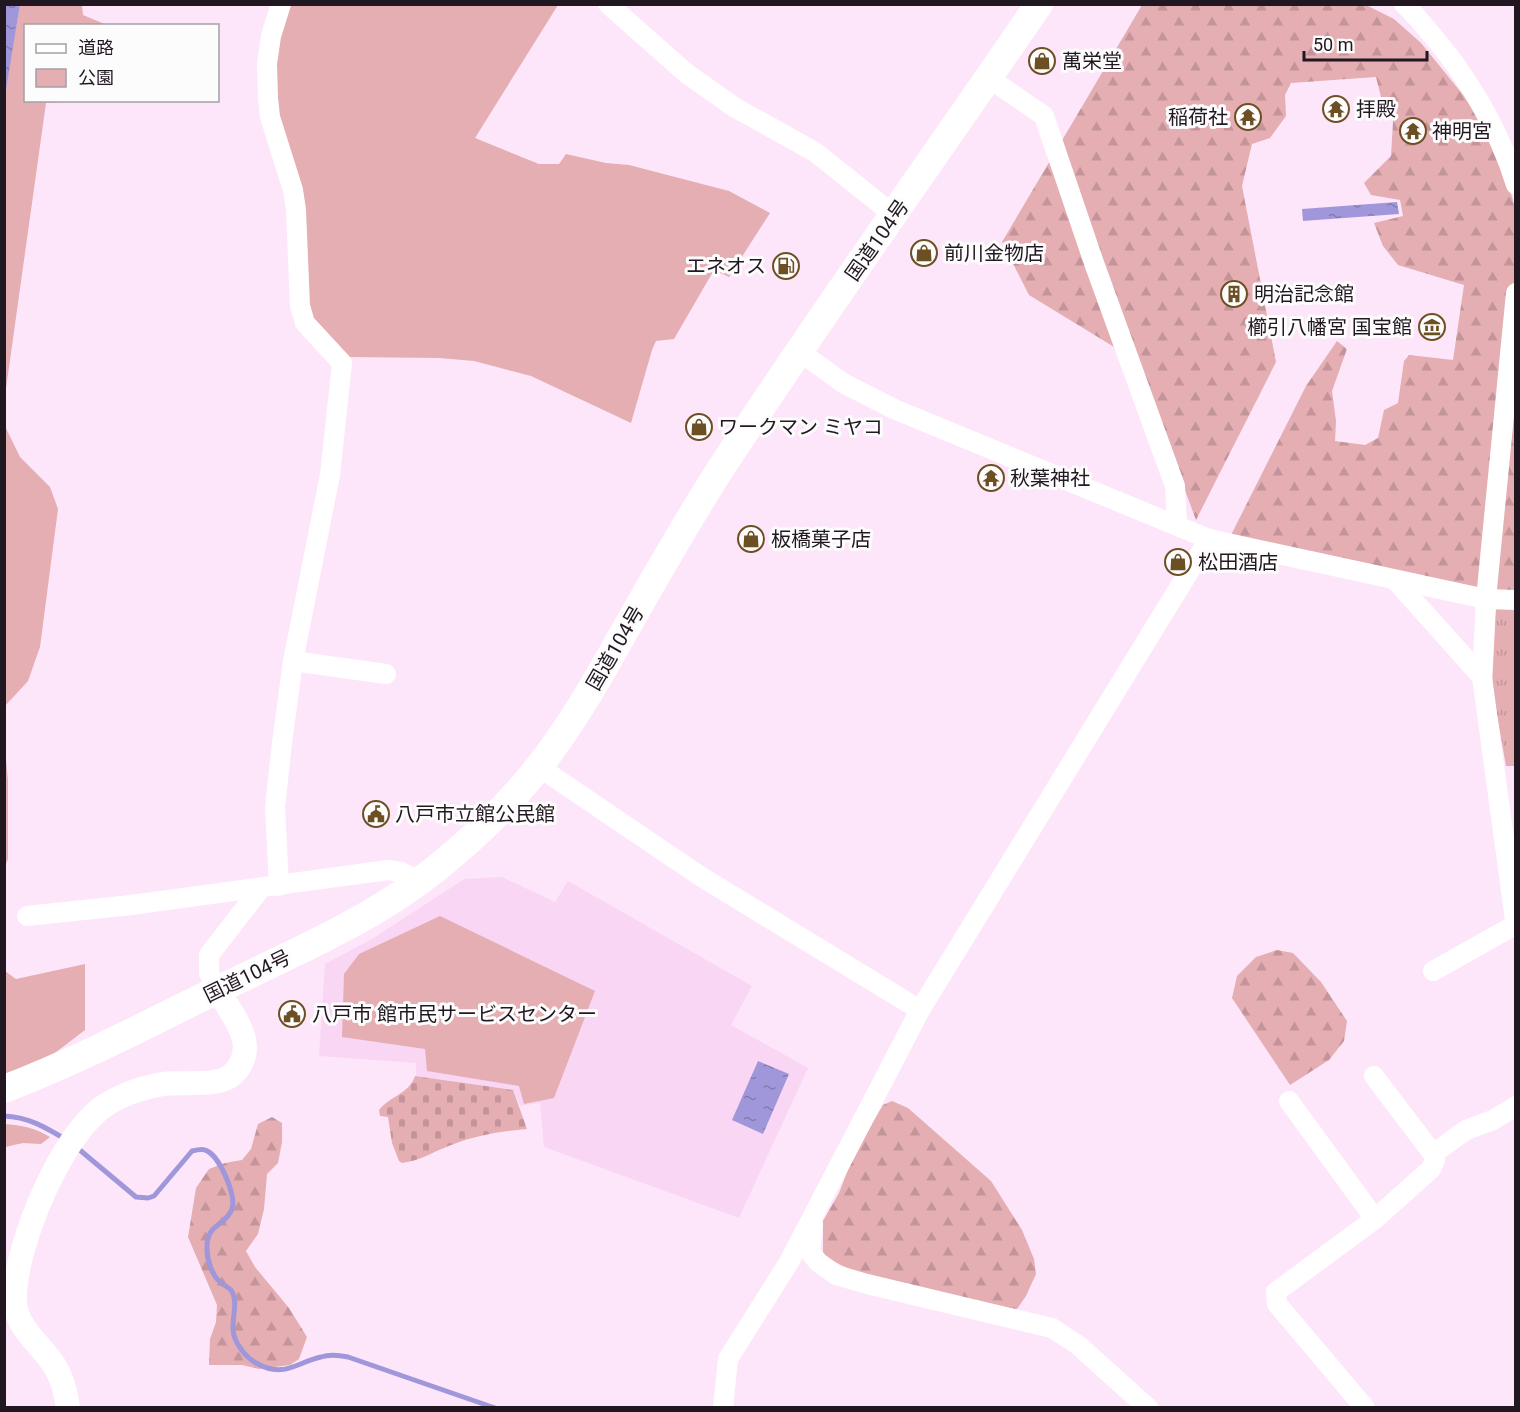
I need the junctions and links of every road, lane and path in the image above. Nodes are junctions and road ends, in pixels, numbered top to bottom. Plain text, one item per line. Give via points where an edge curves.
1 (281, 4) edge
2 (608, 4) edge
3 (1039, 4) edge
4 (1404, 4) edge
5 (989, 78) junction
6 (1515, 185) edge
7 (894, 215) junction
8 (1515, 293) edge
9 (799, 351) junction
10 (1177, 525) junction
11 (1209, 540) junction
12 (1396, 580) junction
13 (1486, 599) junction
14 (1515, 600) edge
15 (293, 661) junction
16 (386, 674) dead end
17 (1482, 677) junction
18 (539, 767) junction
19 (420, 881) junction
20 (270, 887) junction
21 (27, 916) dead end
22 (1515, 926) edge
23 (1433, 971) dead end
24 (217, 990) junction
25 (920, 1010) junction
26 (1374, 1076) dead end
27 (4, 1089) edge
28 (1288, 1101) dead end
29 (1515, 1106) edge
30 (1433, 1154) junction
31 (814, 1213) junction
32 (1375, 1219) junction
33 (68, 1407) edge
34 (723, 1407) edge
35 (1148, 1407) edge
36 (1365, 1407) edge

1 - 15 street via 271,36 267,98 293,190 300,306 305,324 342,363 330,475
2 - 7 street via 686,73 734,107 815,152
3 - 5 highway, 国道104号
4 - 6 street via 1445,50 1479,103
5 - 7 highway, 国道104号
5 - 10 street via 1044,116 1175,486
7 - 9 highway, 国道104号
8 - 13 street
9 - 10 street via 843,383 894,409
9 - 18 highway, 国道104号 via 660,568 588,696
10 - 11 street
11 - 12 street
11 - 25 street
12 - 13 street
12 - 17 street
13 - 14 street
13 - 17 street
15 - 16 street
15 - 20 street via 275,807
17 - 22 street
18 - 19 highway, 国道104号 via 514,797
18 - 25 street via 700,876
19 - 20 street via 388,870
19 - 24 highway, 国道104号 via 350,924
20 - 21 street
20 - 24 street via 209,955 209,973
22 - 23 street
24 - 27 highway, 国道104号
24 - 33 main road via 243,1030 243,1063 232,1076 214,1082 165,1083 127,1092 100,1109 79,1131 56,1168 24,1242 15,1283 16,1313 27,1334 53,1364
25 - 31 street
26 - 30 street
28 - 32 street
29 - 30 street via 1466,1130
30 - 32 street via 1431,1169
31 - 34 street via 789,1262 728,1359
31 - 35 street via 810,1252 836,1275 1052,1328 1078,1345
32 - 36 street via 1276,1292 1277,1304

